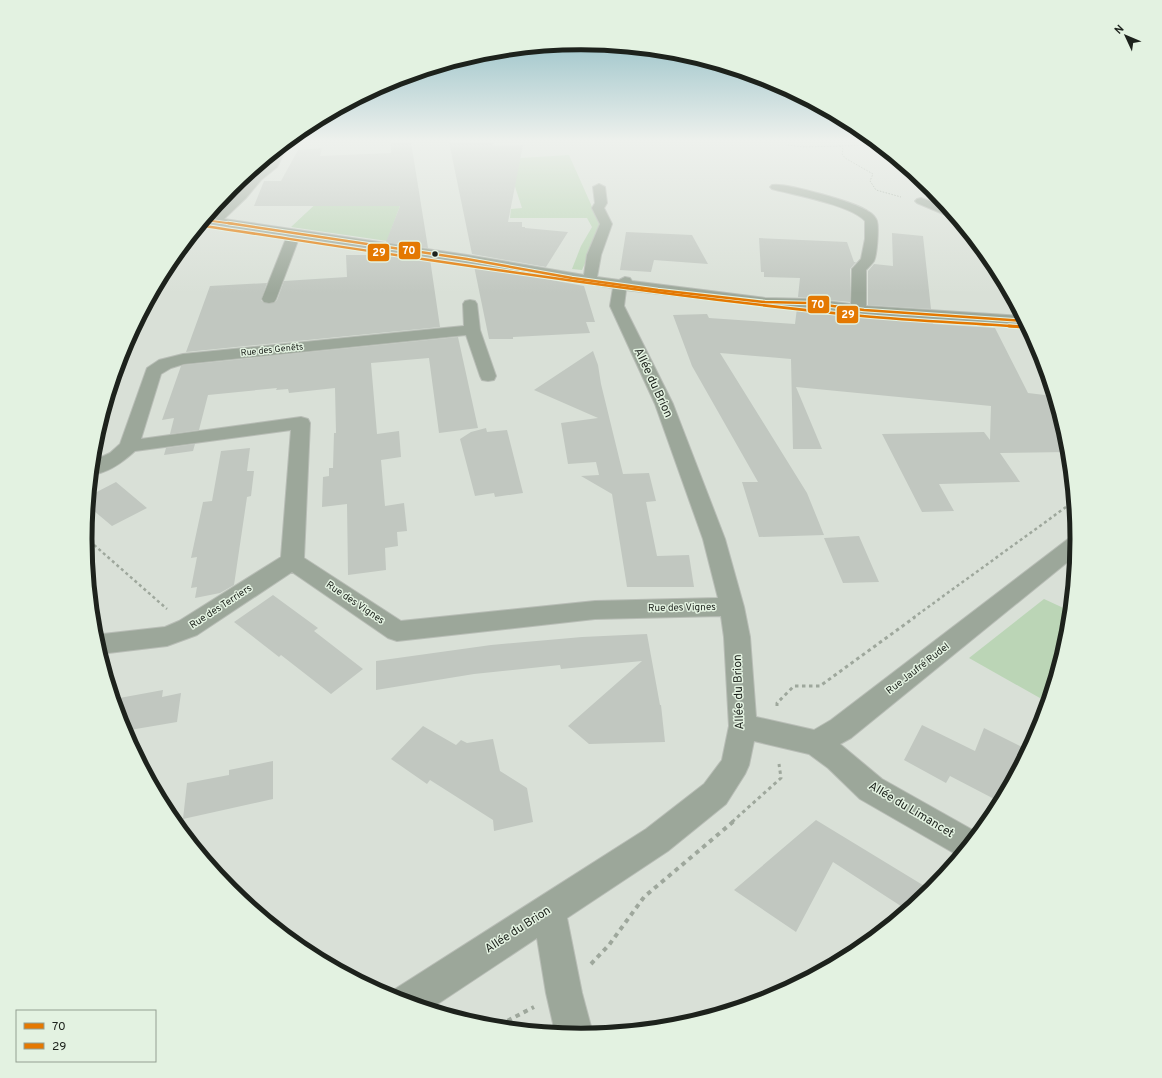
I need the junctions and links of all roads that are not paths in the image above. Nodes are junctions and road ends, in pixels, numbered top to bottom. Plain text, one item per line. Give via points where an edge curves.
1 (245, 192) edge
2 (600, 192) edge
3 (801, 192) edge
4 (921, 201) road end
5 (942, 209) edge
6 (211, 219) edge
7 (210, 220) edge
8 (294, 233) junction
9 (483, 262) junction
10 (591, 276) junction
11 (624, 283) junction
12 (269, 299) dead end
13 (470, 304) dead end
14 (858, 309) junction
15 (1019, 321) edge
16 (472, 330) junction
17 (488, 376) dead end
18 (129, 446) junction
19 (97, 466) edge
20 (1070, 549) edge
21 (292, 560) junction
22 (732, 607) junction
23 (103, 643) edge
24 (743, 726) junction
25 (817, 743) junction
26 (965, 842) edge
27 (549, 910) junction
28 (414, 998) edge
29 (572, 1028) edge

1 - 6 street via 222,216
2 - 10 street via 601,203 598,208 606,224 594,255
3 - 14 street via 852,208 866,214 871,221 868,260 858,269
4 - 5 street
7 - 8 street
8 - 9 street
8 - 12 street
9 - 10 street
9 - 11 street via 572,278
10 - 11 street
11 - 14 street via 765,302
11 - 22 street, Allée du Brion via 619,290 617,306 667,411 714,539
13 - 16 street
14 - 15 street
16 - 17 street
16 - 18 street, Rue des Genêts via 183,359 165,364 153,372
18 - 19 street
18 - 21 street via 300,424
20 - 25 street, Rue Jaufré Rudel via 841,729
21 - 22 street, Rue des Vignes via 397,631 595,610
21 - 23 street, Rue des Terriers via 188,628 166,636
22 - 24 street, Allée du Brion via 737,637
24 - 25 street
24 - 27 street, Allée du Brion via 734,765 715,794 657,840
25 - 26 street, Allée du Limancet via 871,788
27 - 28 street, Allée du Brion
27 - 29 street

